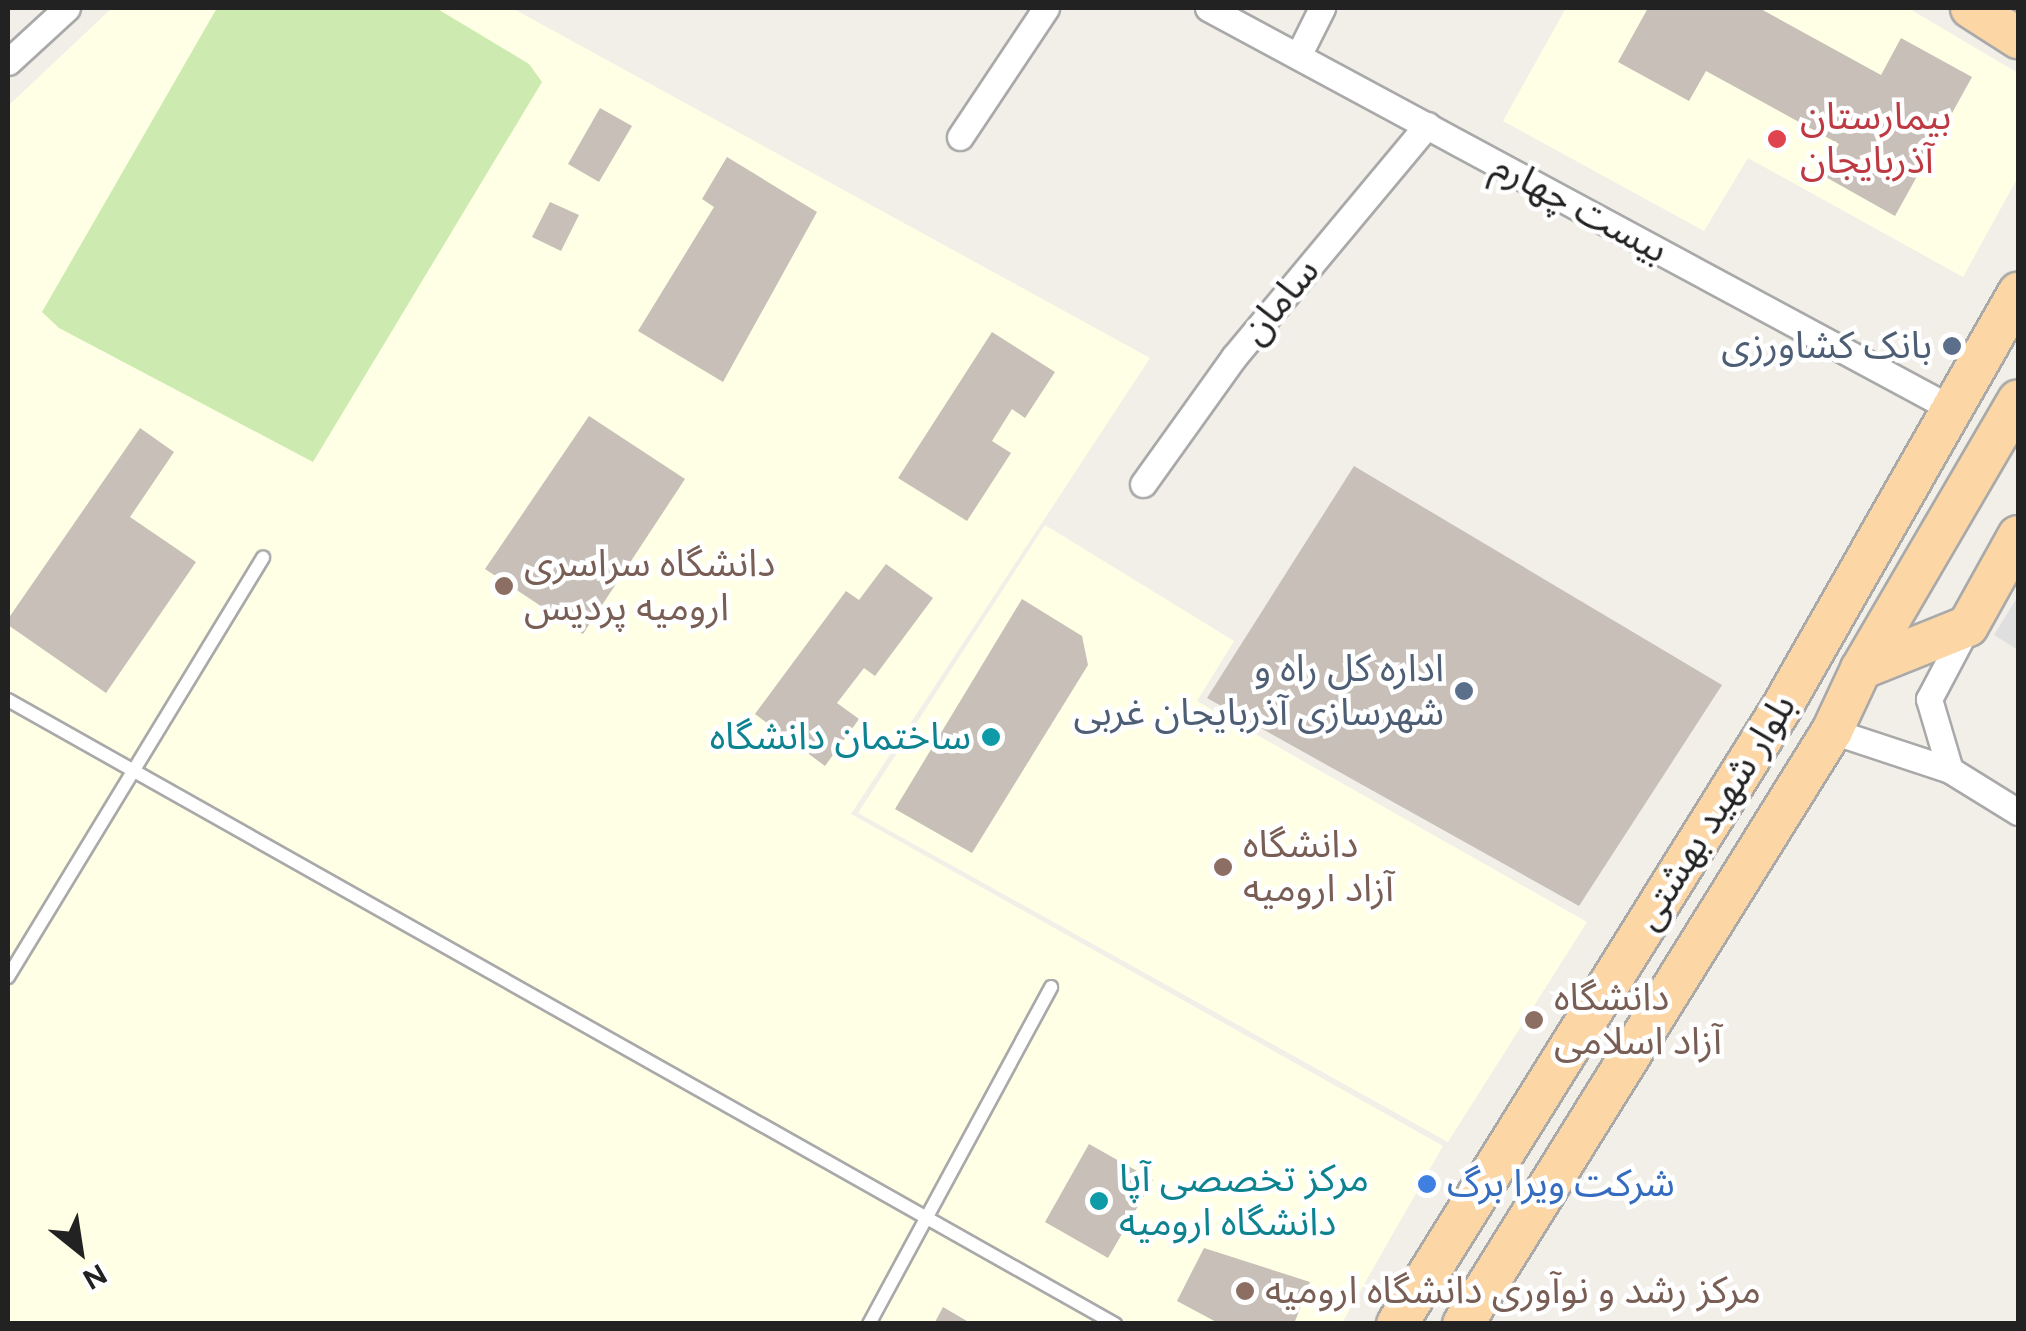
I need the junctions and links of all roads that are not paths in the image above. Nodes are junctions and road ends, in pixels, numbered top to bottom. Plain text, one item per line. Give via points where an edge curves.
1 (67, 8) edge
2 (1046, 8) edge
3 (1208, 8) edge
4 (1322, 8) edge
5 (1971, 8) edge
6 (2018, 38) edge
7 (1298, 56) junction
8 (8, 62) edge
9 (1427, 126) junction
10 (960, 137) dead end
11 (2018, 292) edge
12 (2018, 400) edge
13 (1952, 409) junction
14 (1143, 484) dead end
15 (2018, 536) edge
16 (264, 557) dead end
17 (1968, 626) junction
18 (1861, 669) junction
19 (8, 700) edge
20 (1782, 707) junction
21 (1832, 731) junction
22 (1950, 770) junction
23 (136, 772) junction
24 (2018, 812) edge
25 (8, 977) edge
26 (1051, 986) dead end
27 (927, 1219) junction
28 (869, 1324) edge
29 (1114, 1324) edge
30 (1398, 1324) edge
31 (1464, 1324) edge

1 - 8 street
2 - 10 street
3 - 7 street, بیست چهارم
4 - 7 street
5 - 6 main road
7 - 9 street, بیست چهارم
9 - 13 street, بیست چهارم
9 - 14 street, سامان via 1234,357
11 - 13 main road, بلوار شهید بهشتی
12 - 18 main road, بلوار شهید بهشتی
13 - 20 main road, بلوار شهید بهشتی
15 - 17 main road
16 - 23 lane
17 - 18 main road
17 - 22 street via 1944,660 1929,699
18 - 21 main road, بلوار شهید بهشتی
19 - 23 lane
20 - 21 main road
20 - 30 main road, بلوار شهید بهشتی
21 - 22 street
21 - 31 main road, بلوار شهید بهشتی
22 - 24 street
23 - 25 lane
23 - 27 lane
26 - 27 lane
27 - 28 lane
27 - 29 lane

